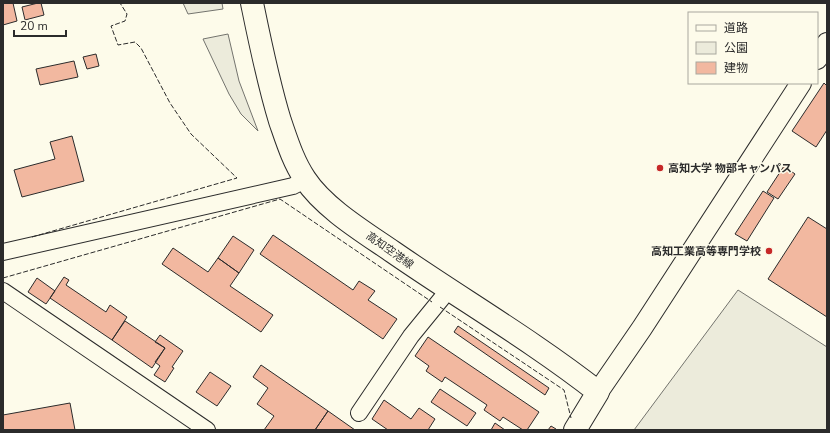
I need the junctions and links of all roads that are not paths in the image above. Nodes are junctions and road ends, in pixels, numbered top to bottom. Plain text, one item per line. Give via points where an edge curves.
1 (252, 3) edge
2 (827, 43) edge
3 (818, 57) edge
4 (800, 84) edge
5 (306, 180) junction
6 (3, 252) edge
7 (446, 289) junction
8 (3, 291) edge
9 (598, 392) junction
10 (359, 413) dead end
11 (208, 430) edge
12 (575, 430) edge

1 - 5 main road, 高知空港線 via 273,98 293,158
2 - 3 street
4 - 9 street
5 - 6 street via 293,186
5 - 7 main road, 高知空港線 via 319,197 350,222
7 - 9 main road, 高知空港線 via 549,356
7 - 10 street
8 - 11 street
9 - 12 main road

